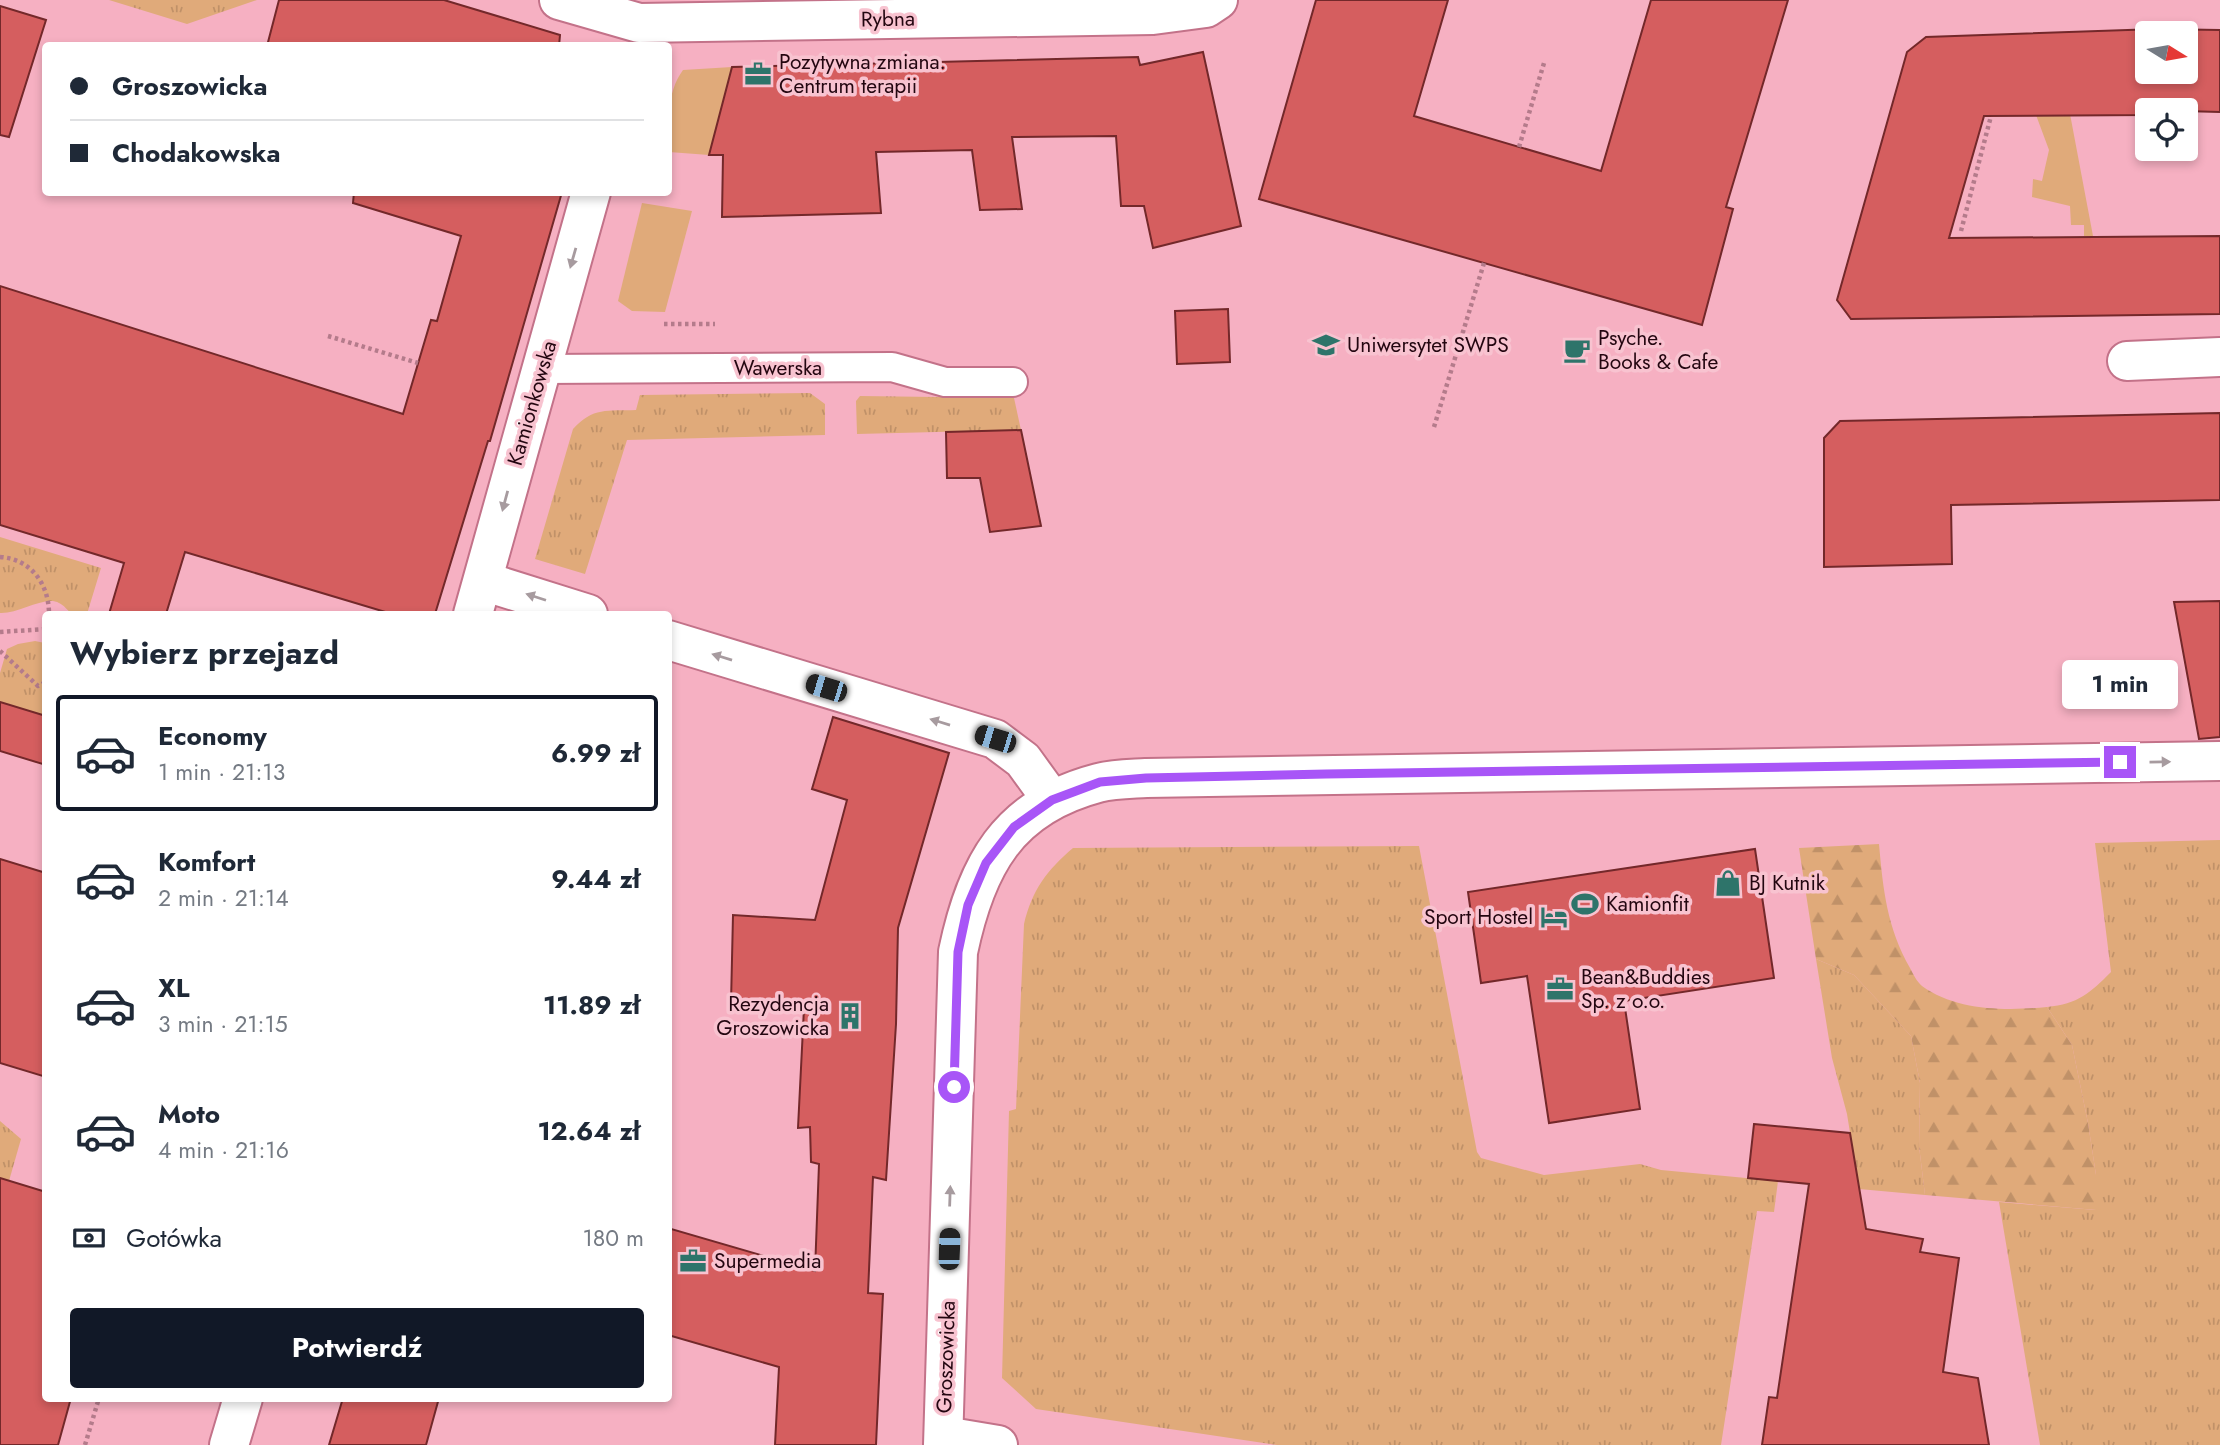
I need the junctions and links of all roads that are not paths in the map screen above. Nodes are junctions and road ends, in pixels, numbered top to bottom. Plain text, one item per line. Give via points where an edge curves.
1 (559, 0) edge
2 (1218, 0) edge
3 (640, 23) edge
4 (591, 196) edge
5 (2220, 357) edge
6 (2127, 361) dead end
7 (541, 369) junction
8 (1013, 382) dead end
9 (478, 597) edge
10 (569, 611) edge
11 (672, 641) edge
12 (2220, 761) edge
13 (1052, 800) junction
14 (242, 1402) edge
15 (943, 1441) edge
16 (229, 1445) edge
17 (998, 1445) edge

1 - 3 street, Rybna
2 - 3 street, Rybna via 1206,8 1153,15
4 -> 7 street, Kamionkowska
5 - 6 street
7 - 8 lane, Wawerska via 892,367 945,382
7 -> 9 street, Kamionkowska
10 -> 9 street
13 -> 11 street via 1023,760 995,739
13 -> 12 street, Groszowicka via 1100,782 1146,778
15 -> 13 street, Groszowicka via 958,952 968,905 986,863 1014,827
14 - 16 street
15 - 17 street

